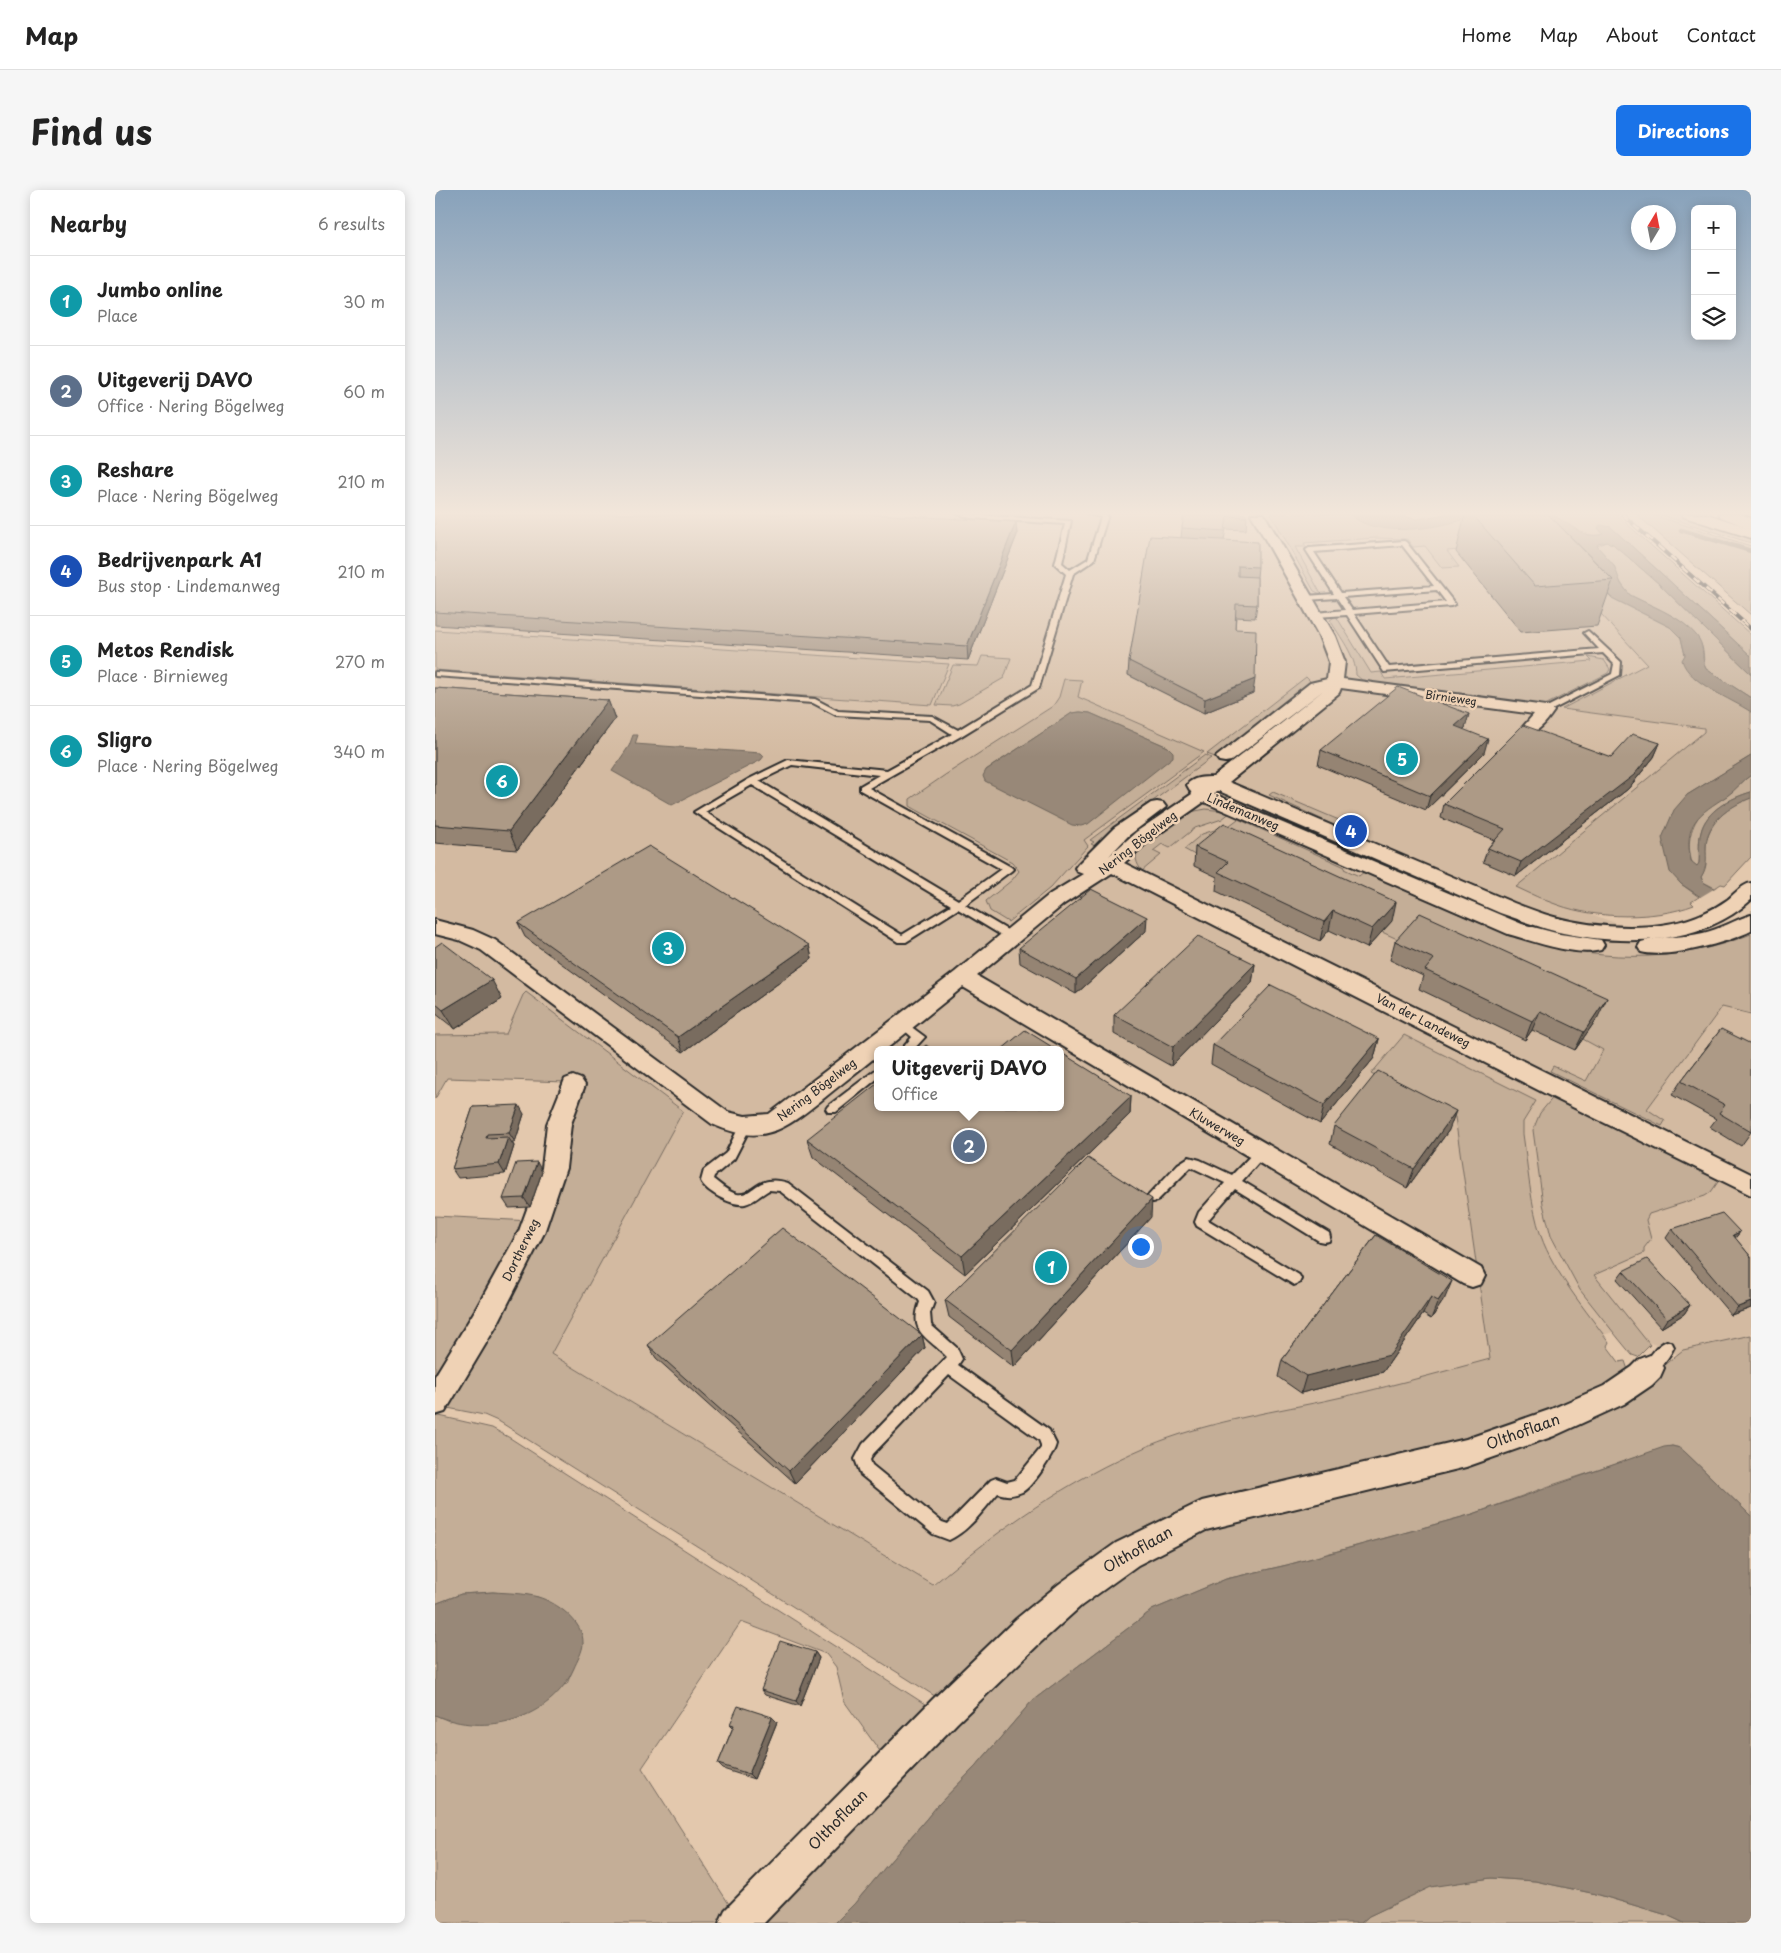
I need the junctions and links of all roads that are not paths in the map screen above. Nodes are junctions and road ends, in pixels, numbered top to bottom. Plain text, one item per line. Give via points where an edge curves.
1 (1063, 595) edge
2 (1304, 595) edge
3 (1353, 595) edge
4 (1444, 595) edge
5 (1339, 596) junction
6 (1306, 598) junction
7 (1350, 612) junction
8 (1316, 615) junction
9 (1588, 633) edge
10 (1605, 652) junction
11 (435, 674) edge
12 (1333, 682) junction
13 (1546, 711) junction
14 (1529, 729) edge
15 (958, 734) junction
16 (888, 772) junction
17 (752, 781) junction
18 (1204, 786) junction
19 (1103, 862) junction
20 (1746, 895) edge
21 (957, 905) junction
22 (1746, 926) edge
23 (435, 927) edge
24 (1010, 936) junction
25 (962, 977) junction
26 (902, 1024) junction
27 (874, 1046) edge
28 (874, 1046) edge
29 (910, 1046) edge
30 (874, 1075) edge
31 (573, 1085) dead end
32 (832, 1109) dead end
33 (745, 1126) junction
34 (1261, 1152) junction
35 (1233, 1182) junction
36 (1751, 1185) edge
37 (1153, 1198) edge
38 (1324, 1237) dead end
39 (1472, 1276) dead end
40 (1294, 1279) dead end
41 (1659, 1357) dead end
42 (948, 1366) junction
43 (435, 1402) edge
44 (738, 1923) edge

1 - 15 lane via 1036,686
2 - 6 street
3 - 5 lane
4 - 7 lane via 1451,604
5 - 6 lane
5 - 7 lane
6 - 8 street
7 - 8 lane
7 - 10 lane via 1387,670
8 - 12 street via 1337,658
9 - 10 lane
10 - 13 lane via 1618,664 1618,673
11 - 15 lane via 815,701 836,713 932,718
12 - 13 street, Birnieweg
12 - 18 street via 1333,690
13 - 14 street
15 - 16 lane
16 - 17 lane via 791,762
16 - 21 lane via 863,788 1007,869
17 - 21 lane
17 - 21 lane via 699,812 902,940
18 - 19 street, Nering Bögelweg via 1143,836
18 - 20 street, Lindemanweg via 1554,924 1593,931 1657,932 1719,916
18 - 22 street, Lindemanweg via 1515,929 1560,941 1649,947 1687,943
19 - 24 street, Nering Bögelweg
19 - 36 street, Van der Landeweg
21 - 24 lane
23 - 33 street, Nering Bögelweg via 488,945 720,1118 736,1126
24 - 25 street, Nering Bögelweg
25 - 26 street, Nering Bögelweg
25 - 34 street, Kluwerweg
26 - 27 street, Nering Bögelweg
26 - 29 lane via 919,1037
28 - 33 street, Nering Bögelweg via 785,1116 769,1124
30 - 32 lane
31 - 43 street, Dortherweg via 559,1124 553,1168 544,1201 531,1234
33 - 42 lane via 730,1156 708,1174 707,1181 736,1199 746,1199 766,1184 785,1187 923,1295 927,1302 923,1314 924,1328 952,1352 955,1359
34 - 35 lane
34 - 39 street, Kluwerweg
35 - 37 lane via 1189,1162
35 - 38 lane
35 - 40 lane via 1201,1222
41 - 44 street, Olthoflaan via 1642,1376 1614,1395 1554,1422 1466,1453 1202,1516 1127,1554 1070,1595 1028,1631 945,1711
42 - 42 lane via 868,1449 862,1460 866,1470 939,1529 949,1532 996,1485 1007,1489 1019,1486 1047,1452 1049,1444 1045,1435

